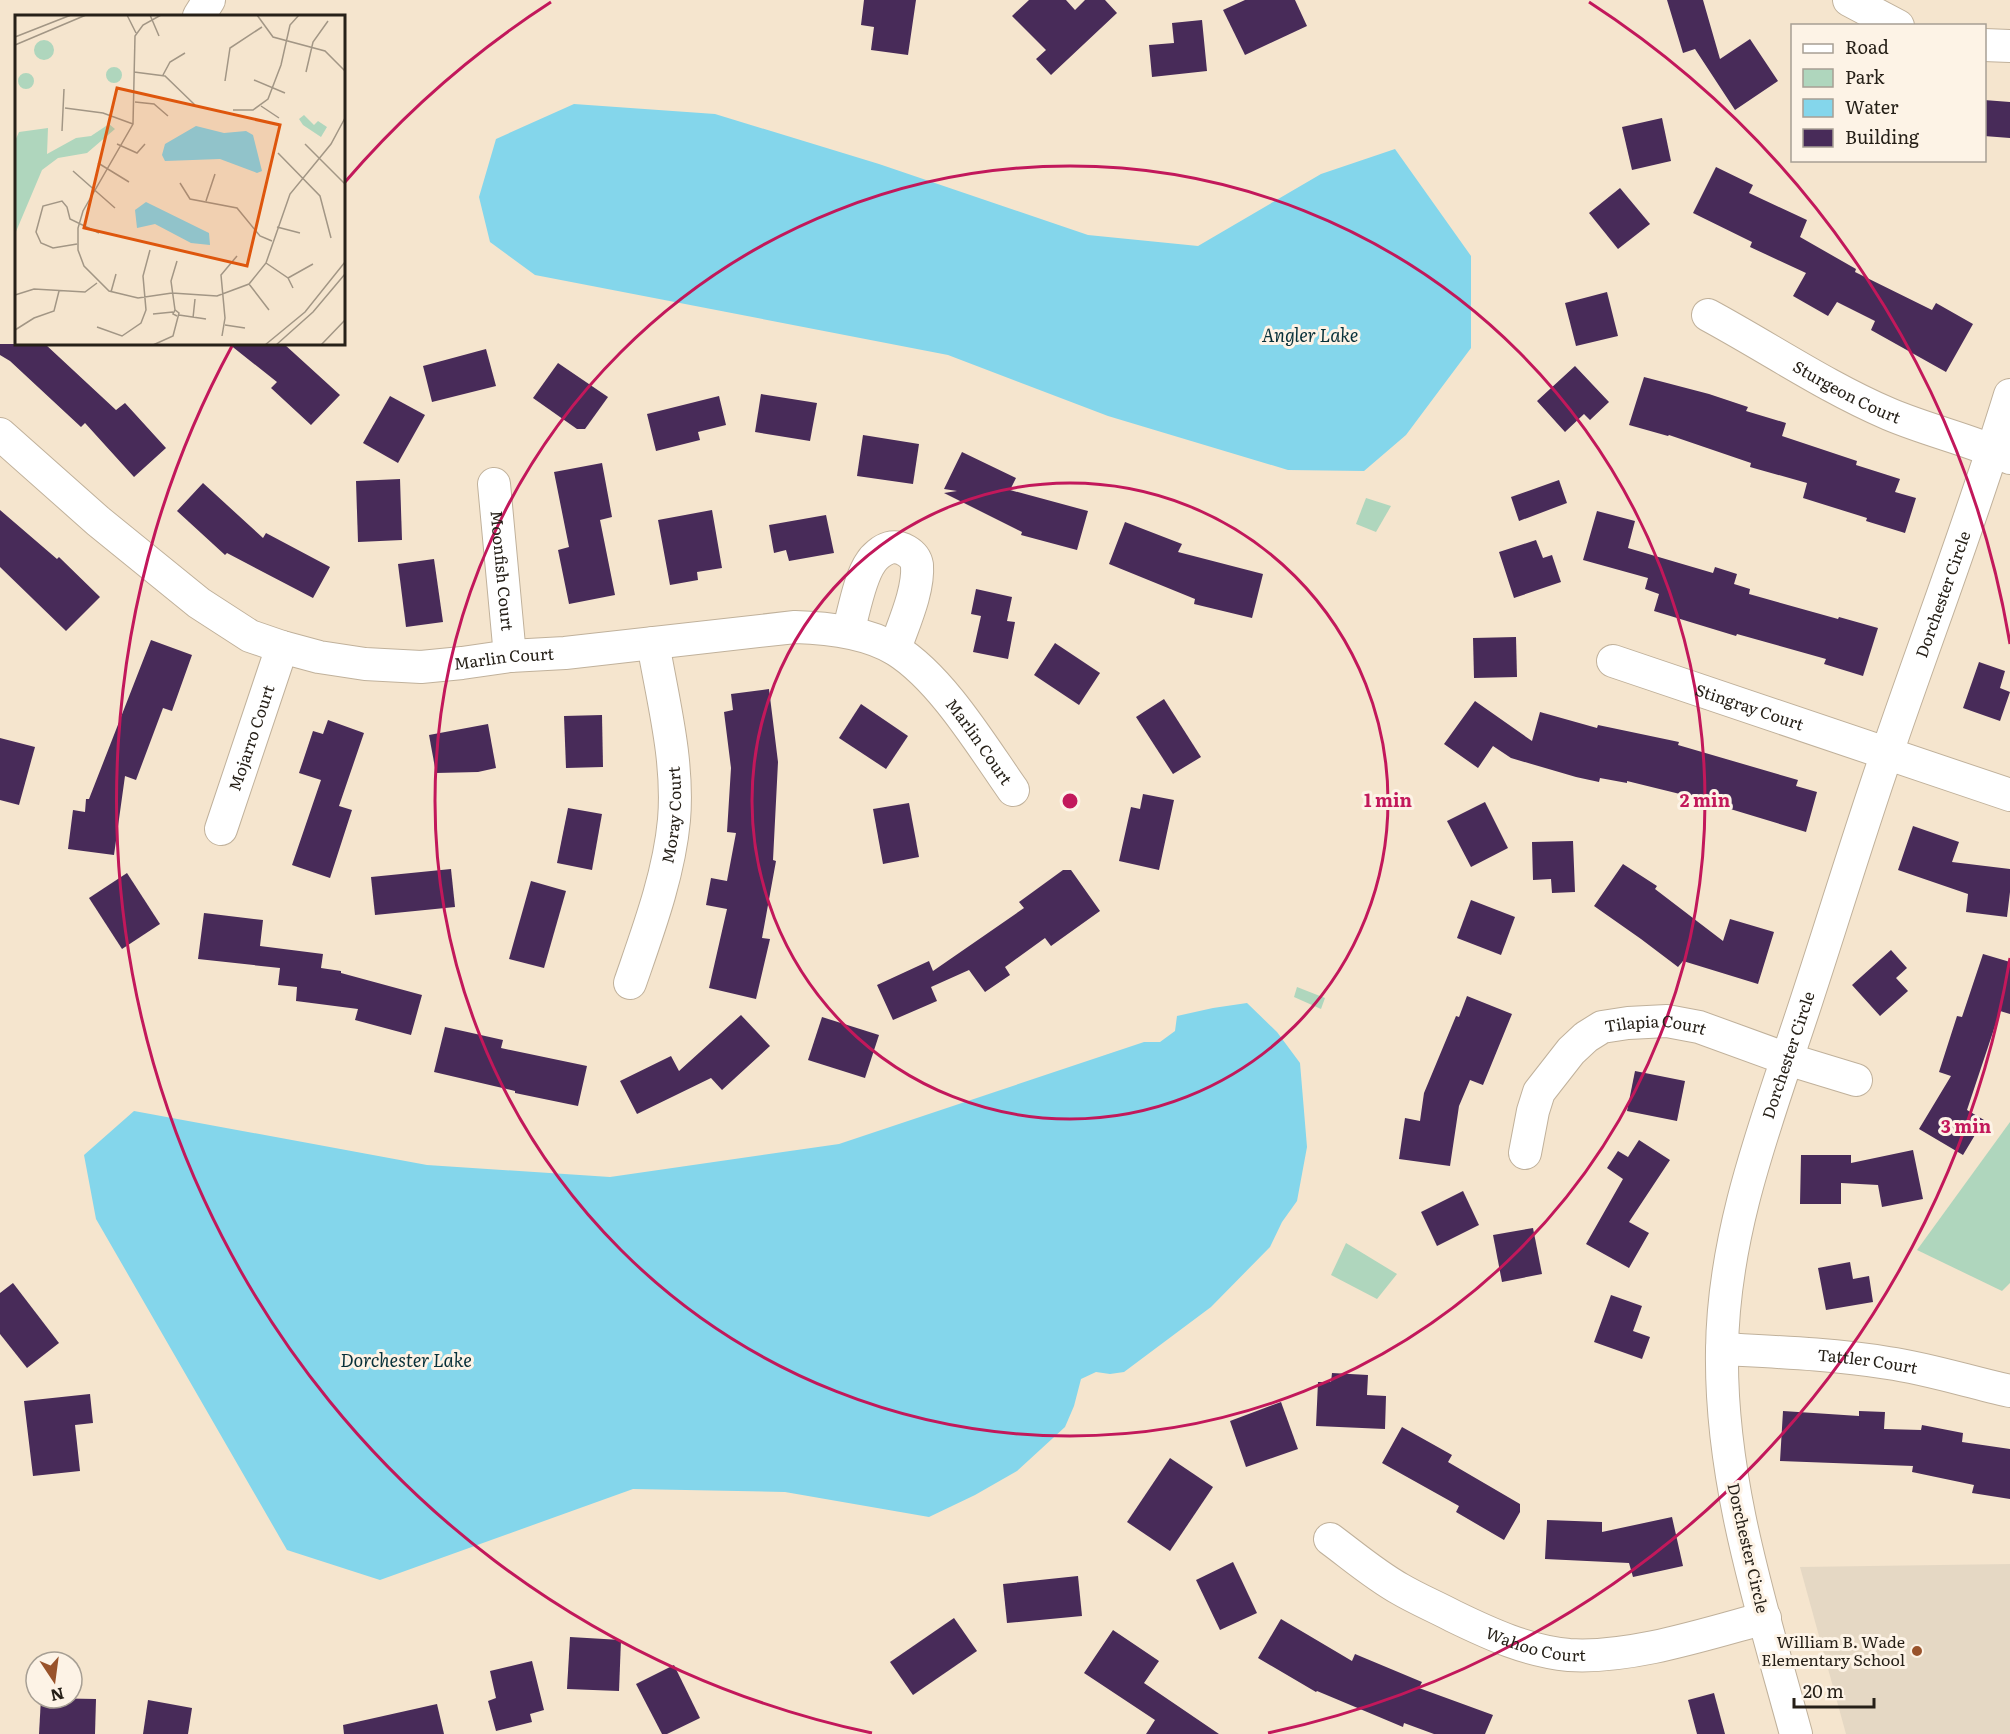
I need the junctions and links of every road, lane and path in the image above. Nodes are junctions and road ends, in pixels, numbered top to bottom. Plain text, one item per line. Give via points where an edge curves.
1 (209, 0) edge
2 (1849, 0) edge
3 (200, 15) edge
4 (1894, 24) edge
5 (1986, 45) edge
6 (2010, 46) edge
7 (1708, 315) dead end
8 (2010, 395) edge
9 (0, 434) edge
10 (2002, 454) edge
11 (494, 484) dead end
12 (848, 632) junction
13 (653, 643) junction
14 (282, 647) junction
15 (895, 650) junction
16 (510, 656) junction
17 (1613, 661) dead end
18 (1887, 754) junction
19 (1013, 790) dead end
20 (2010, 795) edge
21 (221, 829) dead end
22 (630, 983) dead end
23 (1787, 1059) junction
24 (1856, 1080) dead end
25 (1525, 1153) dead end
26 (1722, 1349) junction
27 (2010, 1391) edge
28 (1330, 1539) dead end
29 (1765, 1618) junction
30 (1796, 1734) edge

1 - 3 street
2 - 4 street
5 - 6 street
7 - 10 street, Sturgeon Court via 1820,380 1888,413
8 - 10 street, Dorchester Circle
9 - 14 street, Marlin Court via 198,603 250,636
10 - 18 street, Dorchester Circle
11 - 16 street, Moonfish Court
12 - 13 street, Marlin Court via 795,627
12 - 15 street, Marlin Court
12 - 15 street via 872,560 889,548 908,551 917,562 916,584
13 - 16 street, Marlin Court
13 - 22 street, Moray Court via 670,736 674,821 656,905
14 - 16 street, Marlin Court via 365,664 421,667
14 - 21 street, Mojarro Court
15 - 19 street, Marlin Court via 937,686
17 - 18 street, Stingray Court
18 - 20 street, Stingray Court
18 - 23 street, Dorchester Circle
23 - 24 street, Tilapia Court
23 - 25 street, Tilapia Court via 1699,1027 1667,1021 1602,1027 1571,1051 1539,1092
23 - 26 street, Dorchester Circle via 1739,1216
26 - 27 street, Tattler Court via 1878,1361
26 - 29 street, Dorchester Circle via 1731,1476
28 - 29 street, Wahoo Court via 1399,1589 1478,1628 1534,1649 1590,1655 1640,1649
29 - 30 street, Dorchester Circle

